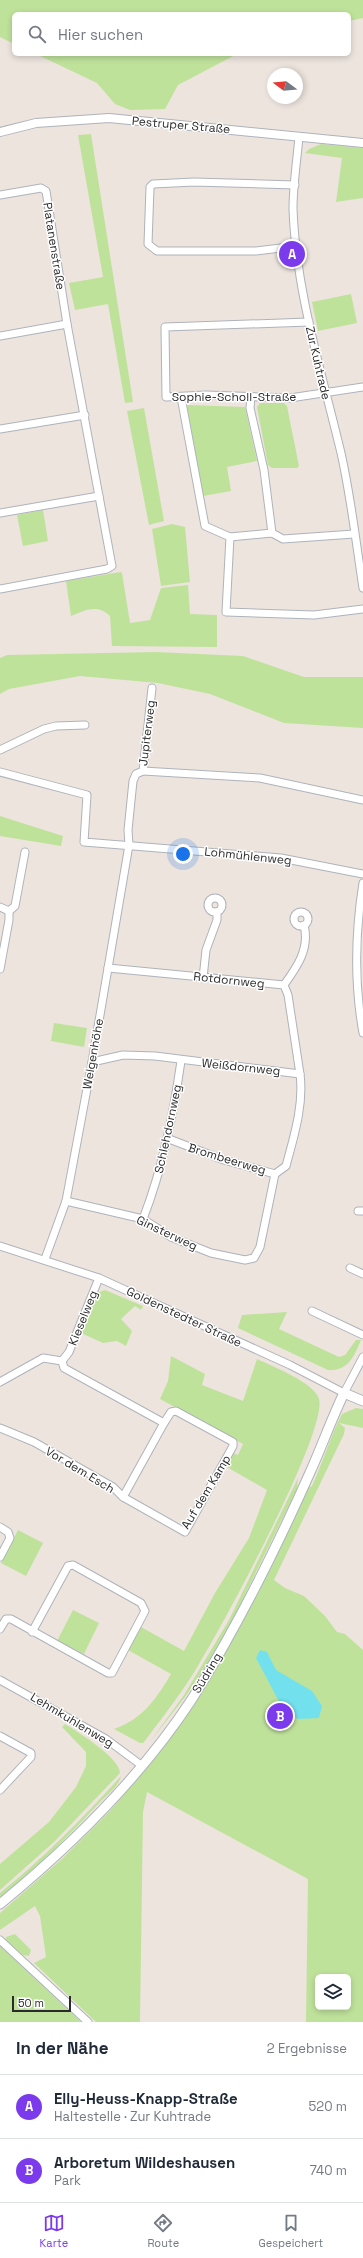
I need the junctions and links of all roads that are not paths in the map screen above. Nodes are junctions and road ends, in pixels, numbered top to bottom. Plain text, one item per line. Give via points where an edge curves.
1 (0, 132) edge
2 (299, 136) junction
3 (363, 143) edge
4 (295, 185) junction
5 (0, 195) edge
6 (297, 246) junction
7 (309, 322) junction
8 (67, 324) junction
9 (0, 336) edge
10 (363, 387) edge
11 (325, 394) junction
12 (181, 397) junction
13 (251, 397) junction
14 (85, 415) junction
15 (0, 429) edge
16 (99, 496) junction
17 (0, 513) edge
18 (272, 533) junction
19 (354, 534) junction
20 (230, 537) junction
21 (363, 588) edge
22 (0, 589) edge
23 (363, 609) edge
24 (152, 688) dead end
25 (84, 725) dead end
26 (0, 750) edge
27 (143, 771) junction
28 (0, 772) edge
29 (363, 800) edge
30 (129, 845) junction
31 (25, 852) dead end
32 (363, 874) edge
33 (363, 883) edge
34 (0, 907) edge
35 (9, 911) junction
36 (216, 912) dead end
37 (304, 925) dead end
38 (108, 968) junction
39 (0, 970) edge
40 (203, 978) junction
41 (284, 985) junction
42 (361, 1008) edge
43 (363, 1033) edge
44 (181, 1061) junction
45 (92, 1062) junction
46 (300, 1074) junction
47 (169, 1139) junction
48 (275, 1174) junction
49 (66, 1201) junction
50 (143, 1219) junction
51 (0, 1246) edge
52 (45, 1259) junction
53 (350, 1268) dead end
54 (363, 1274) edge
55 (100, 1278) junction
56 (312, 1311) dead end
57 (363, 1335) edge
58 (363, 1356) edge
59 (62, 1360) junction
60 (0, 1382) edge
61 (344, 1393) junction
62 (363, 1401) edge
63 (164, 1423) junction
64 (0, 1428) edge
65 (122, 1498) junction
66 (0, 1527) edge
67 (0, 1557) edge
68 (3, 1618) edge
69 (0, 1629) edge
70 (32, 1632) junction
71 (0, 1680) edge
72 (0, 1736) edge
73 (140, 1765) junction
74 (0, 1790) edge
75 (0, 1904) edge
76 (0, 1940) edge
77 (88, 2022) edge

1 - 2 street, Pestruper Straße via 36,123 109,118
2 - 3 street, Pestruper Straße
2 - 4 street, Zur Kuhtrade
4 - 6 street, Zur Kuhtrade via 293,208
4 - 6 street via 194,182 152,184 148,244 157,251 256,251
5 - 8 street, Platanenstraße via 41,188 46,191
6 - 7 street, Zur Kuhtrade
7 - 11 street, Zur Kuhtrade
7 - 12 street, Sophie-Scholl-Straße via 165,327 166,397
8 - 9 street
8 - 14 street
10 - 11 street, Sophie-Scholl-Straße
11 - 13 street, Sophie-Scholl-Straße via 290,398
11 - 19 street, Zur Kuhtrade via 341,454
12 - 13 street, Sophie-Scholl-Straße
12 - 20 street via 205,526
13 - 18 street via 250,408 264,470
14 - 15 street
14 - 16 street
16 - 17 street
16 - 22 street via 112,566
18 - 19 street via 283,539
18 - 20 street
19 - 21 street, Zur Kuhtrade
20 - 23 street via 226,612 314,615
24 - 27 street, Jupiterweg
25 - 26 street via 44,729
27 - 29 street via 260,778
27 - 30 street, Jupiterweg via 136,774 133,781
28 - 30 street, Lohmühlenweg via 87,795 84,842
30 - 32 street, Lohmühlenweg via 281,858
30 - 38 street, Welgenhöhe
31 - 35 street via 15,906
33 - 42 street via 356,952
34 - 35 street
35 - 39 street
36 - 40 street via 217,920 206,950
37 - 41 street via 306,933 300,964
38 - 40 street, Rotdornweg
38 - 45 street, Welgenhöhe
40 - 41 street, Rotdornweg
41 - 46 street, Weißdornweg via 288,995
42 - 43 street
44 - 45 street, Weißdornweg via 155,1056 123,1055
44 - 46 street, Weißdornweg
44 - 47 street, Schlehdornweg
45 - 49 street, Welgenhöhe
46 - 48 street, Brombeerweg via 302,1088 298,1120 286,1166
47 - 48 street, Brombeerweg via 224,1160
47 - 50 street, Schlehdornweg via 157,1185
48 - 50 street, Ginsterweg via 260,1247 254,1258 245,1260 211,1253 171,1237
49 - 50 street, Ginsterweg
49 - 52 street, Welgenhöhe
51 - 52 street, Goldenstedter Straße
52 - 55 street, Goldenstedter Straße
53 - 54 street
55 - 59 street, Kieselweg via 69,1352
55 - 61 street, Goldenstedter Straße
56 - 57 street
58 - 61 street
59 - 60 street via 43,1358
59 - 63 street via 64,1368
61 - 62 main road, Goldenstedter Straße
61 - 73 main road, Südring via 312,1468 244,1608 191,1699
63 - 65 street, Vor dem Esch
63 - 65 street, Auf dem Kamp via 171,1412 176,1411 233,1442 233,1446 185,1532
64 - 65 street, Vor dem Esch via 34,1442 113,1487
66 - 67 street via 8,1532 10,1538
68 - 69 street
68 - 70 street
70 - 70 street via 68,1566 72,1565 144,1606 145,1611 112,1673
71 - 73 street, Lehmkuhlenweg via 106,1739
72 - 74 street via 31,1753 31,1757
73 - 75 main road, Südring via 105,1807 67,1846
76 - 77 street

